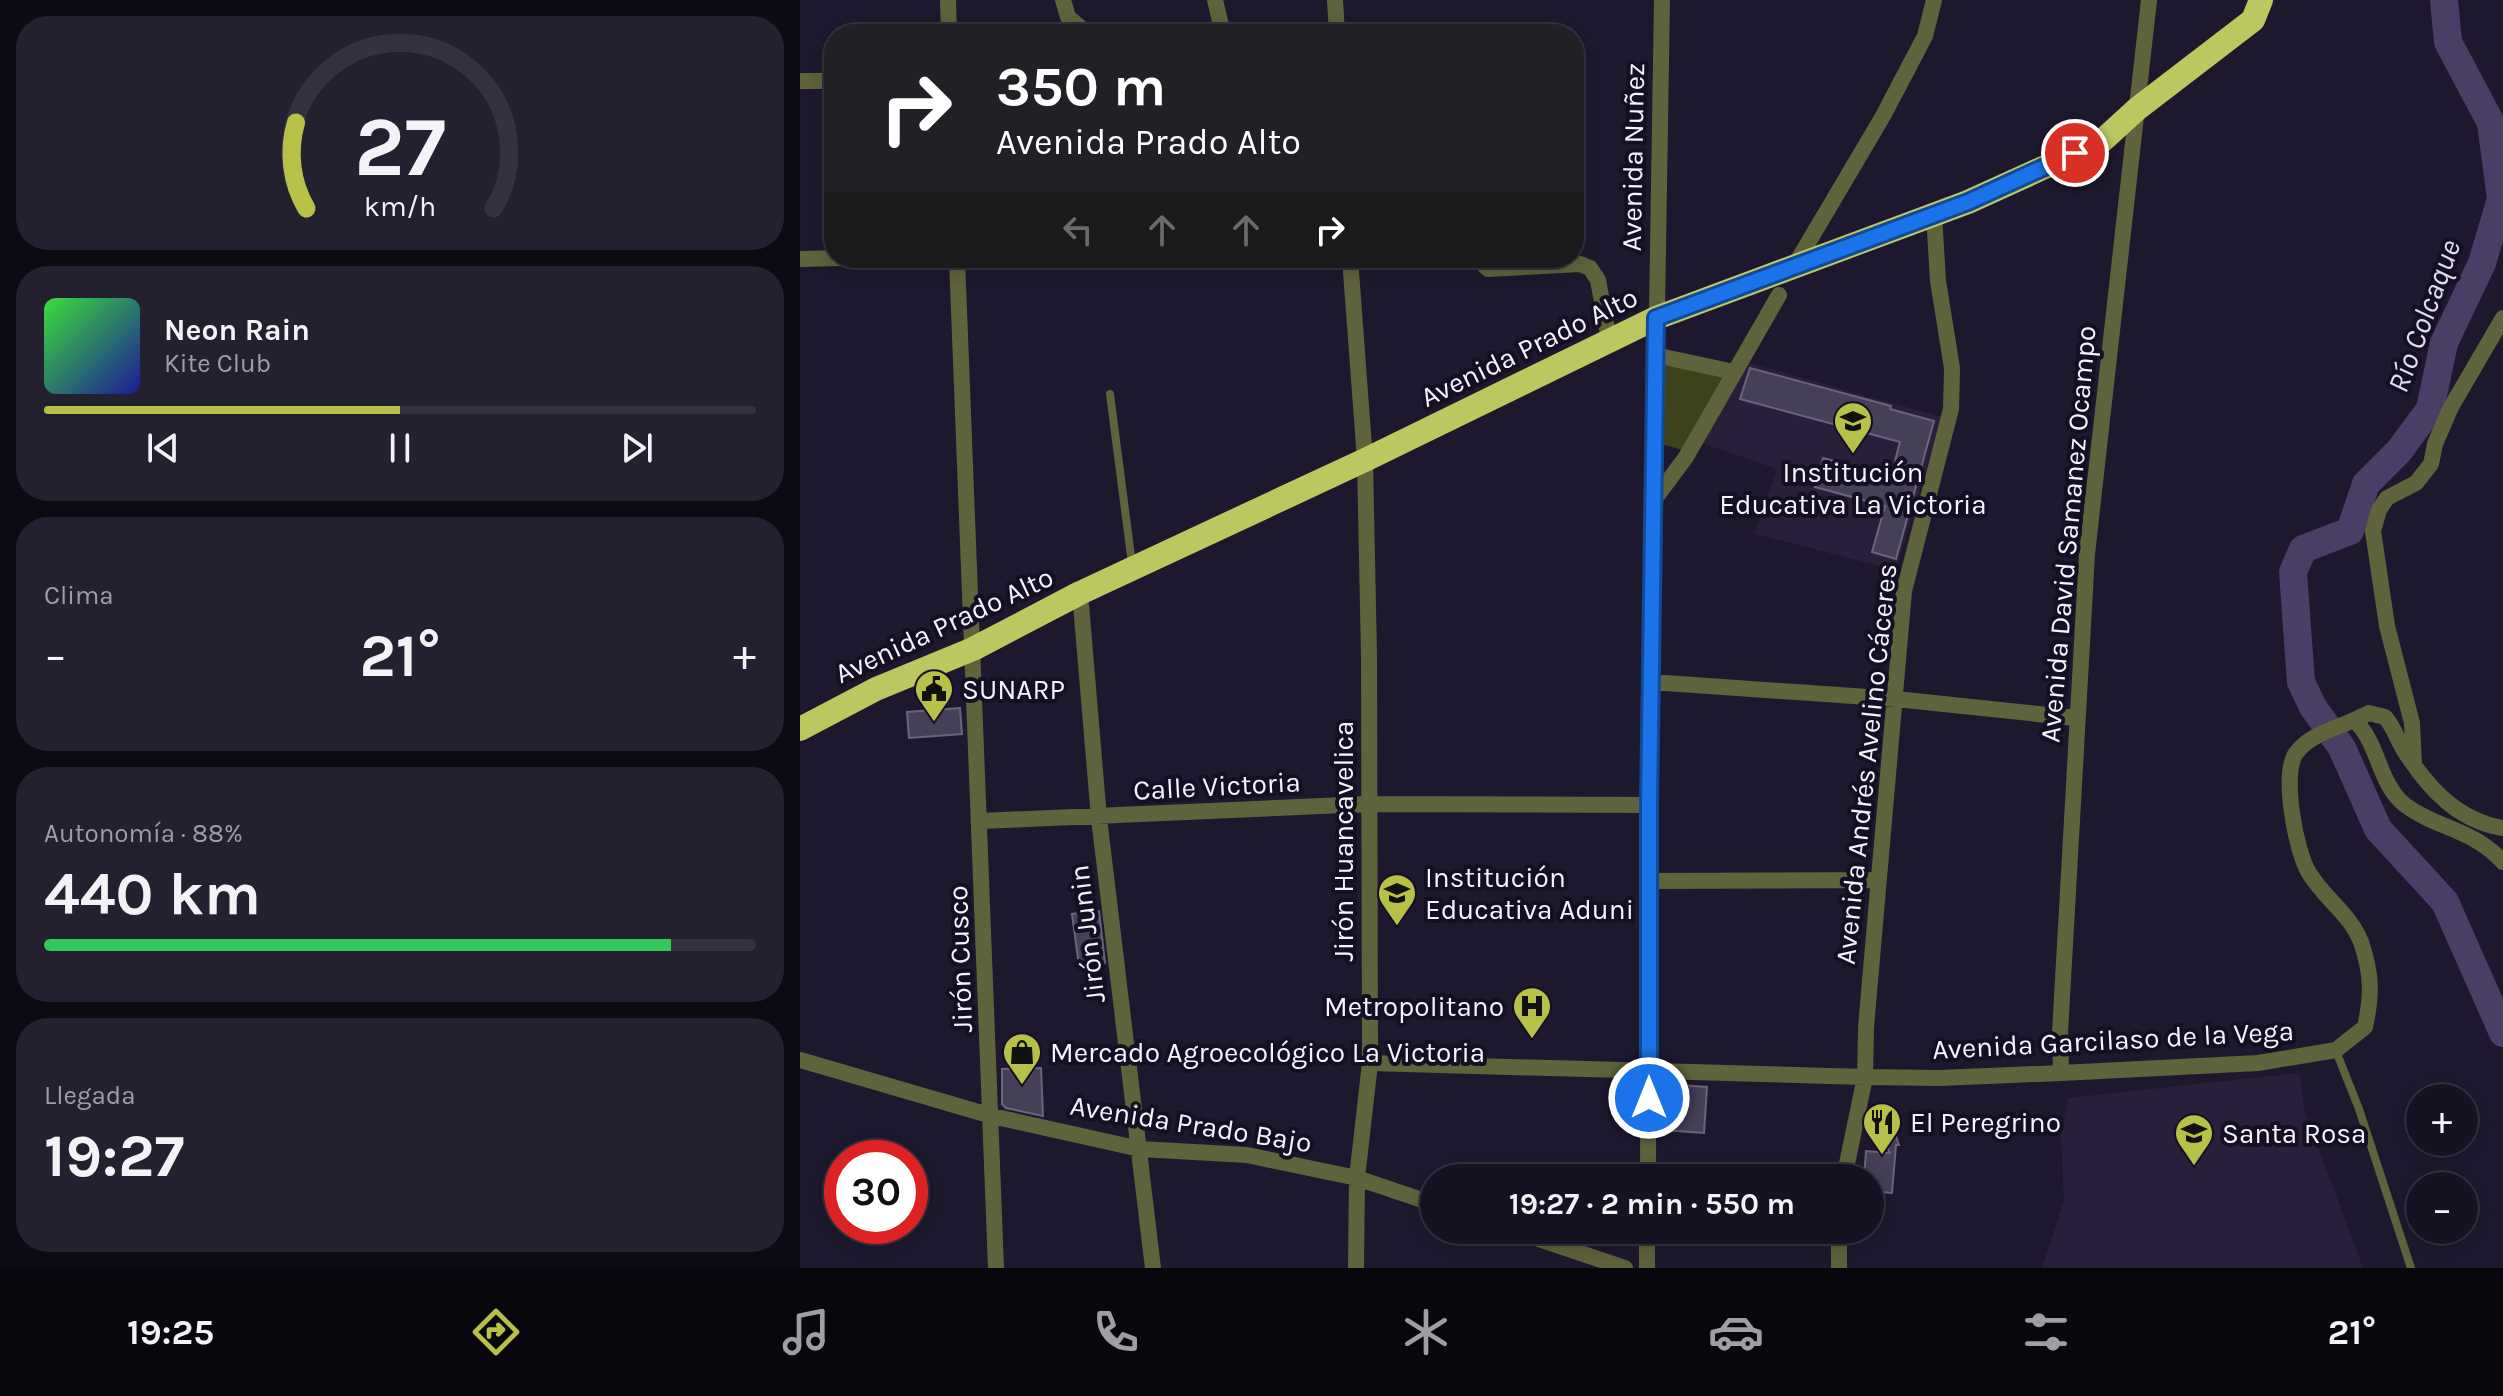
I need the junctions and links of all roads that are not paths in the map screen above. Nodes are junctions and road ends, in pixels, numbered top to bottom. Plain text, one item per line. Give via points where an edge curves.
1 (948, 0) edge
2 (1063, 0) edge
3 (1215, 0) edge
4 (1335, 0) edge
5 (1662, 0) edge
6 (1934, 0) edge
7 (2149, 0) edge
8 (2261, 0) edge
9 (949, 24) edge
10 (1068, 24) edge
11 (1221, 24) edge
12 (1336, 24) edge
13 (800, 81) edge
14 (824, 81) edge
15 (2137, 109) junction
16 (1934, 214) junction
17 (824, 258) edge
18 (800, 259) edge
19 (1795, 265) junction
20 (1584, 266) edge
21 (957, 268) edge
22 (1351, 268) edge
23 (1779, 295) dead end
24 (1656, 318) junction
25 (2503, 318) edge
26 (1609, 340) junction
27 (1655, 355) junction
28 (1734, 372) junction
29 (1110, 394) dead end
30 (1365, 460) junction
31 (1654, 500) junction
32 (1133, 569) junction
33 (1080, 593) junction
34 (973, 649) junction
35 (1651, 682) junction
36 (1896, 699) junction
37 (2076, 718) junction
38 (2351, 721) junction
39 (800, 729) edge
40 (2414, 764) junction
41 (1367, 804) junction
42 (1649, 805) junction
43 (1099, 818) junction
44 (981, 821) junction
45 (2503, 828) edge
46 (2503, 862) edge
47 (1879, 880) junction
48 (1649, 881) junction
49 (2336, 1050) junction
50 (800, 1060) edge
51 (1370, 1063) junction
52 (1649, 1072) junction
53 (2061, 1073) junction
54 (1865, 1077) junction
55 (992, 1116) junction
56 (1140, 1149) junction
57 (1648, 1164) edge
58 (1847, 1164) edge
59 (1357, 1178) junction
60 (1420, 1199) edge
61 (1554, 1244) edge
62 (1647, 1244) edge
63 (1839, 1244) edge
64 (996, 1268) edge
65 (1153, 1268) edge
66 (1356, 1268) edge
67 (1625, 1268) edge
68 (1647, 1268) edge
69 (1839, 1268) edge
70 (2411, 1268) edge

1 - 9 street
2 - 10 street
3 - 11 street
4 - 12 street
5 - 24 street, Avenida Nuñez
6 - 19 street via 1925,36
7 - 15 street, Avenida David Samanez Ocampo
8 - 15 highway, Avenida Prado Alto via 2253,20
13 - 14 street
15 - 16 highway, Avenida Prado Alto via 2102,141
15 - 37 street, Avenida David Samanez Ocampo via 2087,554
16 - 19 highway, Avenida Prado Alto
16 - 36 street, Avenida Andrés Avelino Cáceres via 1952,368 1951,409 1904,591
17 - 18 street
19 - 24 highway, Avenida Prado Alto
20 - 26 street via 1598,280
21 - 34 street, Jirón Cusco
22 - 30 street, Jirón Huancavelica
23 - 28 street
24 - 26 highway, Avenida Prado Alto
24 - 27 street, Avenida Nuñez
25 - 40 street via 2451,407 2431,464 2416,483 2387,498 2373,531 2387,626 2412,723
26 - 30 highway, Avenida Prado Alto
27 - 28 street
27 - 31 street, Avenida Nuñez
28 - 31 street via 1686,457
29 - 32 lane
30 - 32 highway, Avenida Prado Alto
30 - 41 street, Jirón Huancavelica
31 - 35 street, Avenida Nuñez
32 - 33 highway, Avenida Prado Alto
33 - 34 highway, Avenida Prado Alto
33 - 43 street, Jirón Junin
34 - 39 highway, Avenida Prado Alto via 876,689
34 - 44 street, Jirón Cusco
35 - 36 street
35 - 42 street, Avenida Nuñez
36 - 37 street
36 - 47 street, Avenida Andrés Avelino Cáceres
37 - 53 street, Avenida David Samanez Ocampo
38 - 40 street via 2369,713 2385,717
38 - 46 street via 2366,730 2386,778 2404,804 2467,833
38 - 49 street, Avenida Garcilaso de la Vega via 2309,740 2294,756 2290,792 2297,846 2309,873 2346,915 2369,969 2372,996 2365,1027
40 - 45 street via 2440,799
41 - 42 street, Calle Victoria
41 - 43 street, Calle Victoria
41 - 51 street, Jirón Huancavelica
42 - 48 street, Avenida Nuñez
43 - 44 street, Calle Victoria
43 - 56 street, Jirón Junin
44 - 55 street, Jirón Cusco
47 - 48 street
47 - 54 street, Avenida Andrés Avelino Cáceres
48 - 52 street, Avenida Nuñez
49 - 53 street, Avenida Garcilaso de la Vega via 2258,1063
49 - 70 lane
50 - 55 street, Avenida Prado Bajo
51 - 52 street, Avenida Garcilaso de la Vega
51 - 59 street, Jirón Huancavelica
52 - 54 street, Avenida Garcilaso de la Vega
52 - 57 street, Avenida Nuñez
53 - 54 street, Avenida Garcilaso de la Vega
54 - 58 street, Avenida Andrés Avelino Cáceres
55 - 56 street, Avenida Prado Bajo
55 - 64 street, Jirón Cusco
56 - 59 street, Avenida Prado Bajo via 1247,1155
56 - 65 street, Jirón Junin
59 - 60 street, Avenida Prado Bajo
59 - 66 street, Jirón Huancavelica
61 - 67 street
62 - 68 street
63 - 69 street

